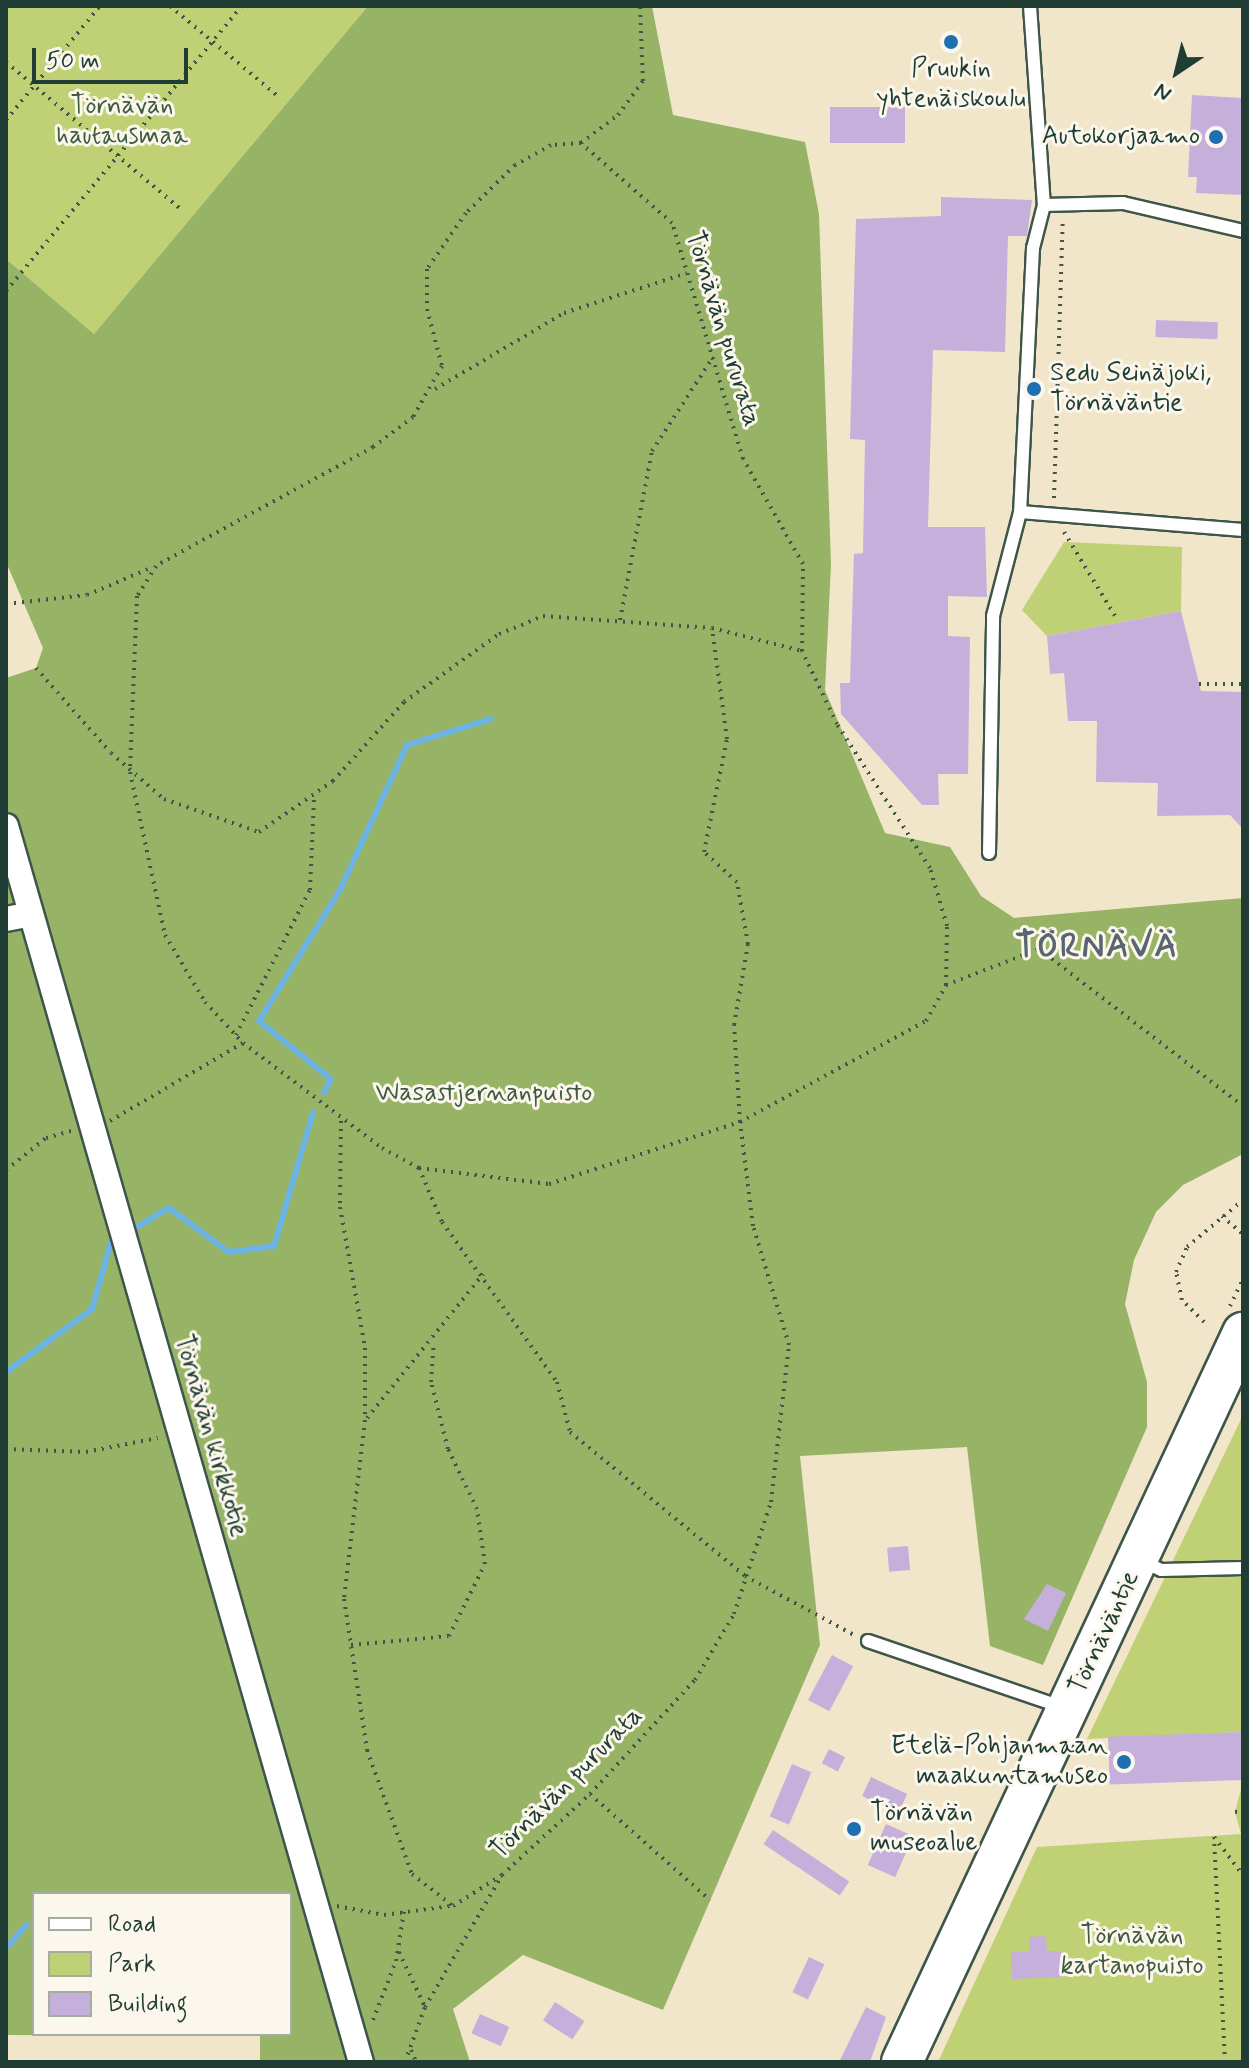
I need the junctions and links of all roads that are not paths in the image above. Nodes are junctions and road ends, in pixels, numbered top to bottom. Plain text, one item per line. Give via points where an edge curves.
1 (1030, 6) edge
2 (1044, 205) junction
3 (1243, 231) edge
4 (1020, 512) junction
5 (1243, 530) edge
6 (6, 826) edge
7 (989, 853) dead end
8 (31, 914) junction
9 (6, 919) edge
10 (1243, 1333) edge
11 (1139, 1560) junction
12 (1243, 1568) edge
13 (868, 1641) road end
14 (1068, 1710) junction
15 (360, 2059) edge
16 (902, 2062) edge

1 - 2 lane
2 - 3 lane via 1123,203
2 - 4 lane via 1033,248
4 - 5 lane
4 - 7 lane via 993,616
6 - 8 street, Törnävän kirkkotie
8 - 9 street
8 - 15 street, Törnävän kirkkotie
10 - 11 main road, Törnäväntie
11 - 12 lane via 1161,1570
11 - 14 main road, Törnäväntie
13 - 14 lane
14 - 16 main road, Törnäväntie

